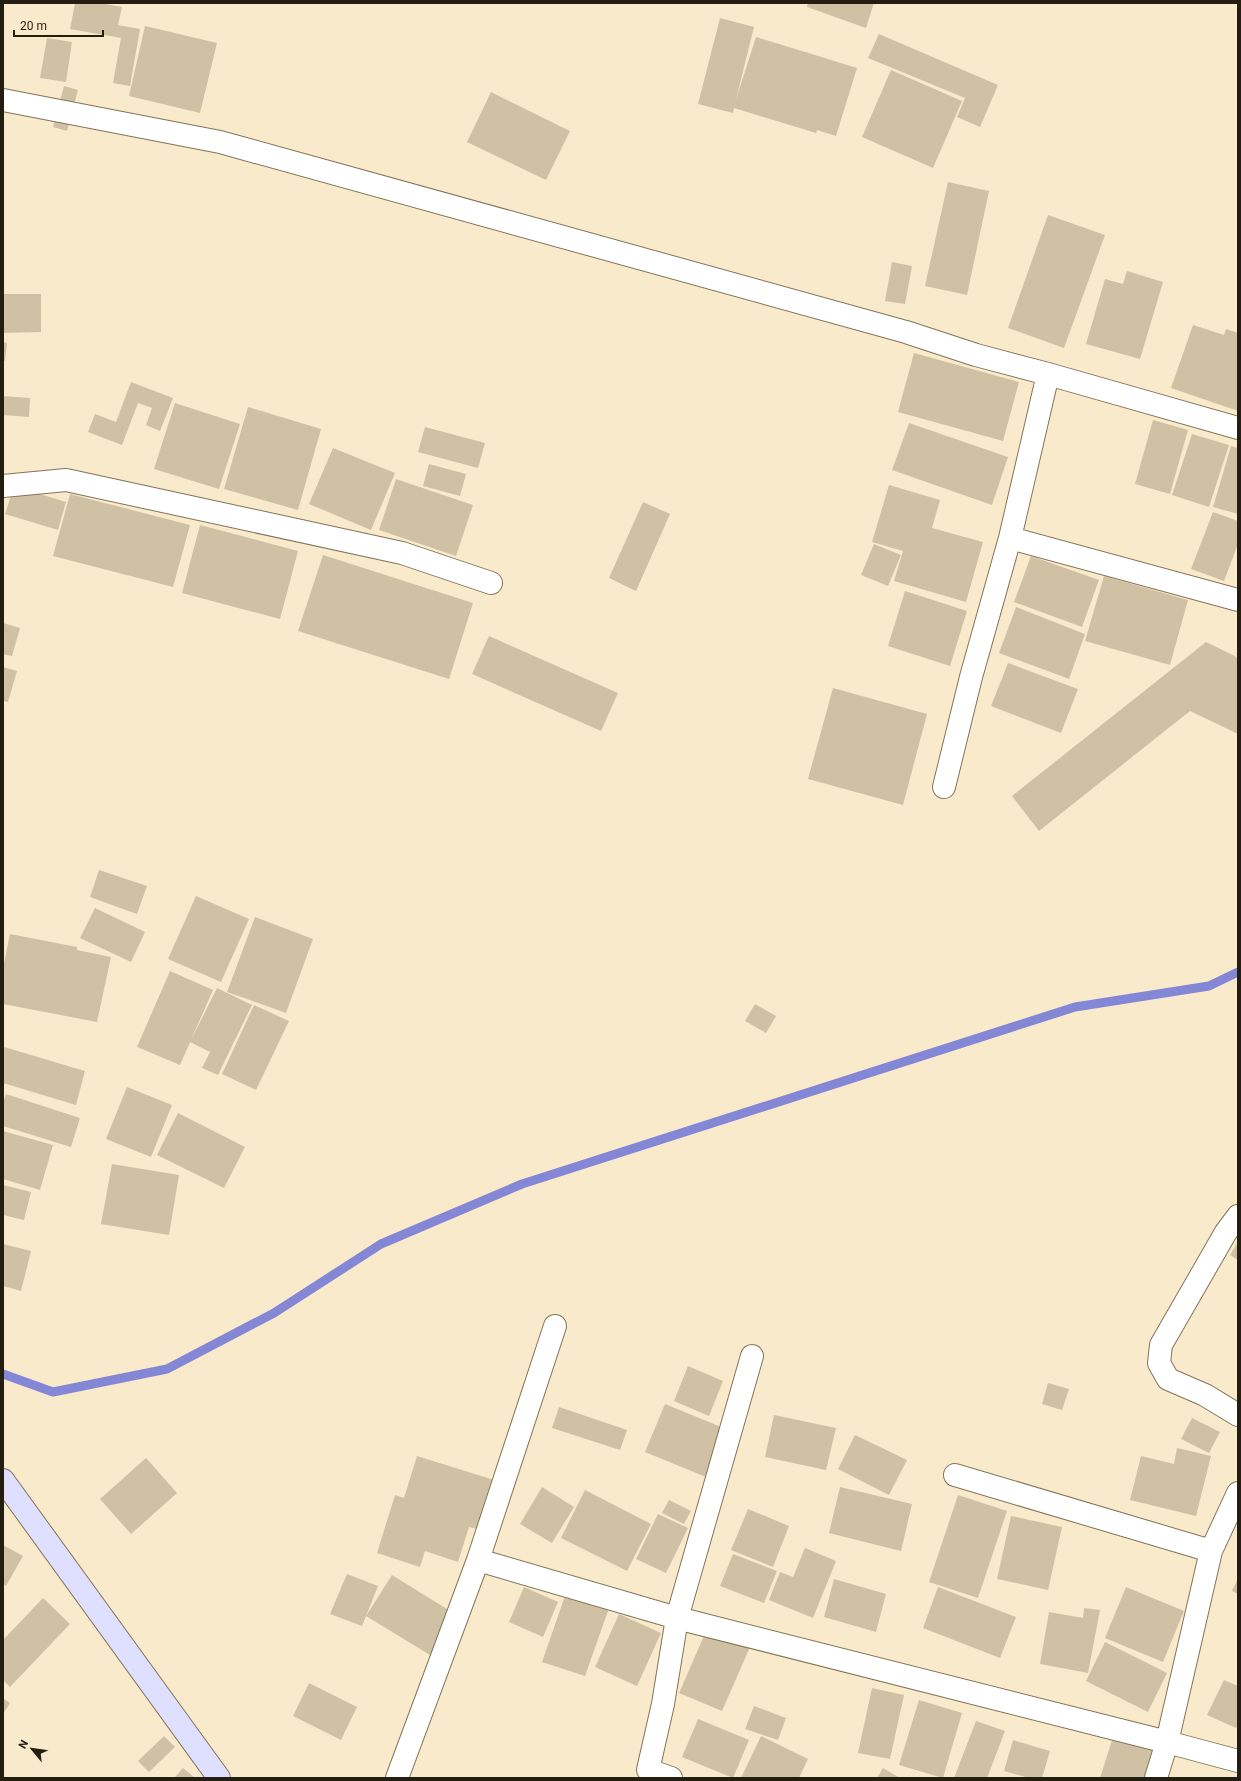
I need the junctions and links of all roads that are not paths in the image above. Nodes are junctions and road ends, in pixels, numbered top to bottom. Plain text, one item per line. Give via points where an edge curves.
1 (3, 100) edge
2 (1048, 374) junction
3 (1238, 428) edge
4 (3, 486) edge
5 (1010, 538) junction
6 (491, 583) dead end
7 (1238, 600) edge
8 (944, 787) dead end
9 (1238, 1216) edge
10 (555, 1326) dead end
11 (752, 1356) dead end
12 (1238, 1415) edge
13 (955, 1475) dead end
14 (3, 1480) edge
15 (1238, 1494) edge
16 (1211, 1551) junction
17 (478, 1560) junction
18 (677, 1618) junction
19 (1167, 1742) junction
20 (1238, 1761) edge
21 (647, 1774) edge
22 (219, 1778) edge
23 (397, 1778) edge
24 (671, 1778) edge
25 (1156, 1778) edge

1 - 2 street via 220,142 906,332 976,356
2 - 3 street
2 - 5 street
4 - 6 street via 66,480 402,552
5 - 7 street
5 - 8 street via 971,677
9 - 12 street via 1226,1232 1161,1345 1158,1363 1168,1379 1205,1395
10 - 17 street
11 - 18 street
13 - 16 street
14 - 22 main road
15 - 16 street
16 - 19 street
17 - 18 street
17 - 23 street
18 - 19 street
18 - 21 street via 663,1704
19 - 20 street
19 - 25 street
21 - 24 street

